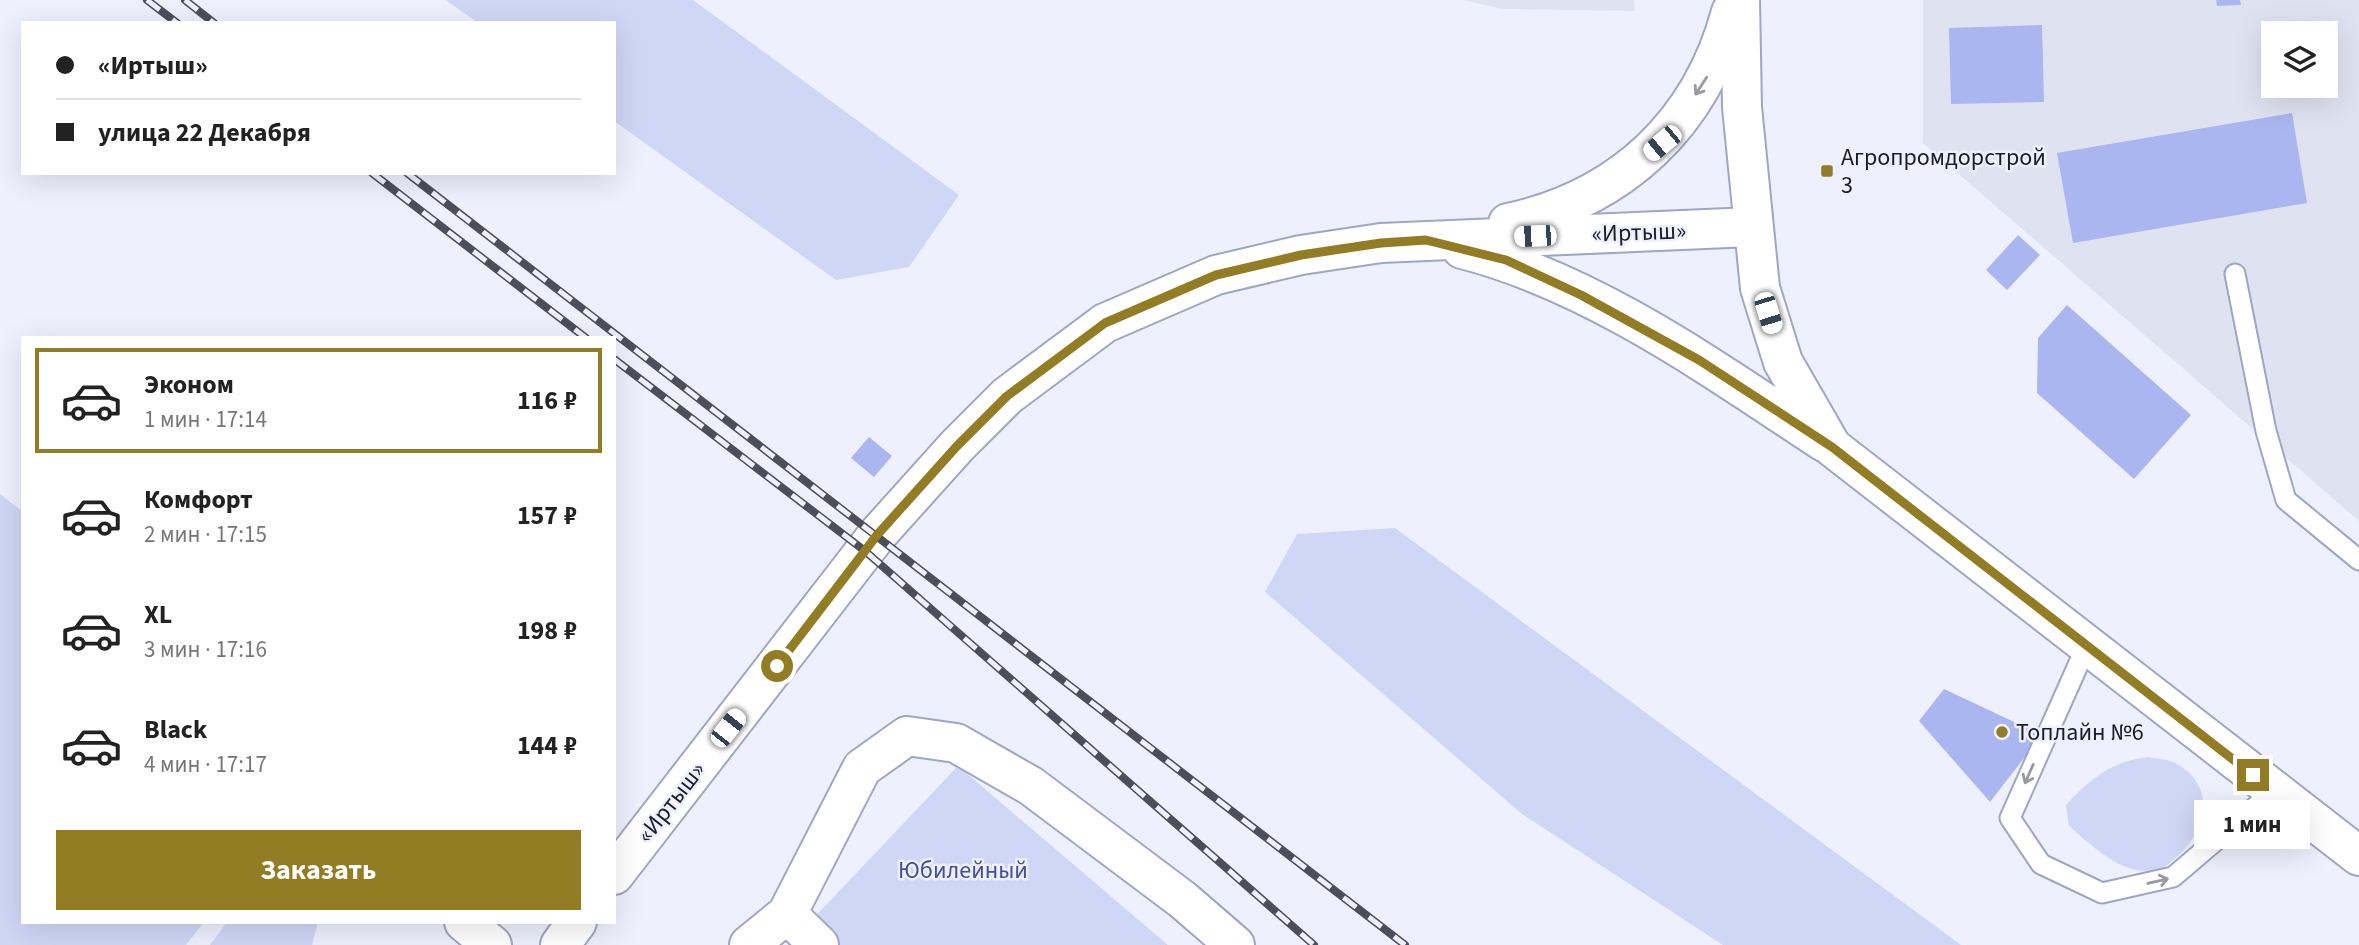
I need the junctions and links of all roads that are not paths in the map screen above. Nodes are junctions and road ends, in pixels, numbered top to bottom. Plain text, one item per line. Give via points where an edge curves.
1 (1734, 0) edge
2 (1740, 0) edge
3 (1752, 227) junction
4 (1426, 240) junction
5 (2235, 274) dead end
6 (1832, 447) junction
7 (2359, 560) edge
8 (2087, 645) junction
9 (2274, 791) junction
10 (2359, 856) edge
11 (616, 872) edge
12 (787, 914) junction
13 (466, 924) edge
14 (576, 924) edge
15 (492, 945) edge
16 (560, 945) edge
17 (749, 945) edge
18 (819, 945) edge
19 (1235, 945) edge

1 -> 4 main road via 1706,79 1662,143 1614,183 1543,215
2 - 3 main road via 1742,107
3 - 4 main road, «Иртыш»
3 - 6 main road via 1760,288 1783,362
4 - 6 main road via 1506,260 1581,295 1699,360
4 - 11 main road, «Иртыш» via 1301,255 1216,275 1105,323 1007,396 877,535
5 - 7 lane via 2266,431 2286,500
6 - 8 main road
8 - 9 main road
8 -> 9 lane via 2010,818 2041,864 2102,893 2173,877
9 - 10 main road
12 - 17 main road
12 - 18 main road
12 - 19 main road via 862,768 907,736 956,743 1031,786 1183,900
13 - 15 main road
14 - 16 main road

